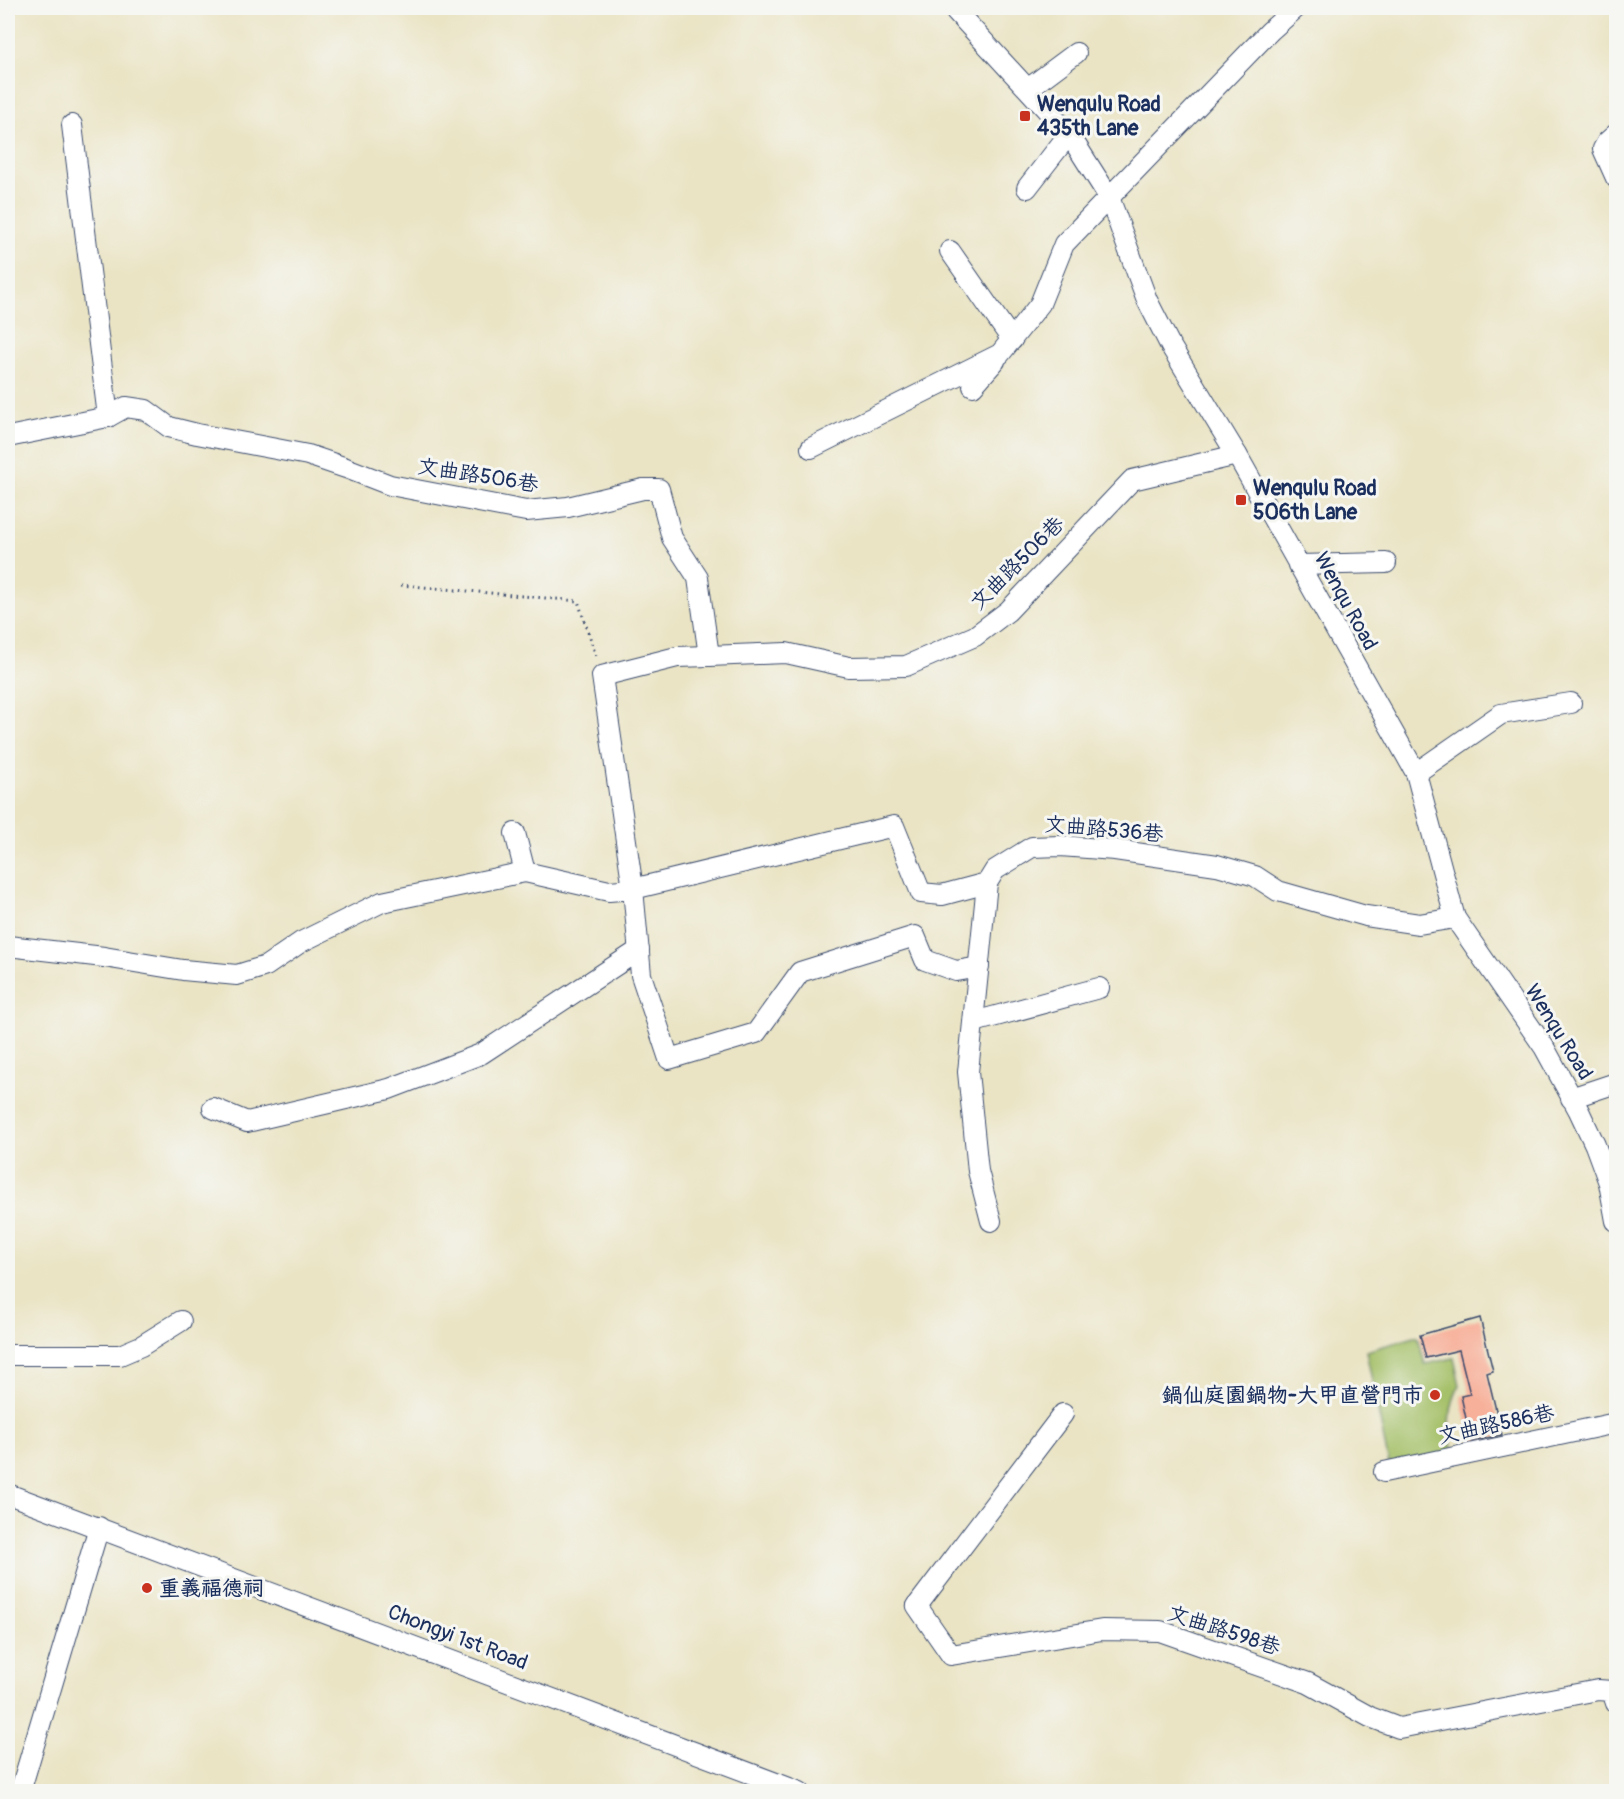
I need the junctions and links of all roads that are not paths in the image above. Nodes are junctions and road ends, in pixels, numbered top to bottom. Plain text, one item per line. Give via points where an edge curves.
1 (953, 8) edge
2 (1296, 8) edge
3 (1076, 53) dead end
4 (1029, 88) junction
5 (72, 125) dead end
6 (1069, 134) junction
7 (1617, 134) edge
8 (1617, 178) edge
9 (1027, 188) dead end
10 (1109, 196) junction
11 (950, 251) dead end
12 (1006, 347) junction
13 (973, 386) dead end
14 (108, 417) junction
15 (8, 437) edge
16 (811, 448) dead end
17 (1237, 456) junction
18 (1386, 563) dead end
19 (1298, 565) junction
20 (709, 656) junction
21 (1571, 703) dead end
22 (1416, 773) junction
23 (515, 833) dead end
24 (525, 872) junction
25 (987, 883) junction
26 (633, 889) junction
27 (1455, 918) junction
28 (8, 946) edge
29 (639, 950) junction
30 (980, 967) junction
31 (1099, 988) dead end
32 (974, 1022) junction
33 (1617, 1083) edge
34 (1571, 1098) junction
35 (213, 1108) dead end
36 (991, 1221) dead end
37 (1617, 1221) edge
38 (181, 1321) dead end
39 (8, 1355) edge
40 (1063, 1414) dead end
41 (1617, 1423) edge
42 (1384, 1472) dead end
43 (8, 1494) edge
44 (99, 1527) junction
45 (1617, 1703) edge
46 (20, 1791) edge
47 (800, 1791) edge

1 - 4 street, Wenqu Road
2 - 10 street
3 - 4 street
4 - 6 street, Wenqu Road
5 - 14 street
6 - 9 street
6 - 10 street, Wenqu Road
7 - 8 street via 1603,149
10 - 12 street via 1064,244 1040,304
10 - 17 street, Wenqu Road via 1147,300
11 - 12 street
12 - 13 street
12 - 16 street
14 - 15 street
14 - 20 street, 文曲路506巷 via 126,407 146,410 169,426 308,455 390,485 526,510 568,507 643,489 659,489 672,538 698,578
17 - 19 street, Wenqu Road
17 - 20 street, 文曲路506巷 via 1132,480 1008,611 975,636 906,666 849,667 786,653
18 - 19 street
19 - 22 street, Wenqu Road
20 - 26 street, 文曲路506巷 via 677,657 602,676
21 - 22 street via 1501,714
22 - 27 street, Wenqu Road
23 - 24 street
24 - 26 street via 609,891
24 - 28 street via 382,902 301,942 266,966 237,975
25 - 26 street via 942,895 921,893 894,826
25 - 27 street, 文曲路536巷 via 995,870 1032,847 1115,850 1217,865 1255,876 1278,891 1366,916 1419,924
25 - 30 street
26 - 29 street
27 - 34 street, Wenqu Road via 1544,1047
29 - 30 street via 641,975 669,1059 756,1033 800,972 915,936 925,960 956,971
29 - 35 street via 482,1054 388,1089 246,1122
30 - 32 street
31 - 32 street
32 - 36 street via 968,1071 978,1171
33 - 34 street
34 - 37 street, Wenqu Road via 1595,1145
38 - 39 street via 120,1355
40 - 45 street, 文曲路598巷 via 917,1606 951,1655 1102,1630 1160,1631 1308,1683 1399,1728 1598,1690 1612,1691
41 - 42 street, 文曲路586巷
43 - 44 street, Chongyi 1st Road
44 - 46 street
44 - 47 street, Chongyi 1st Road

